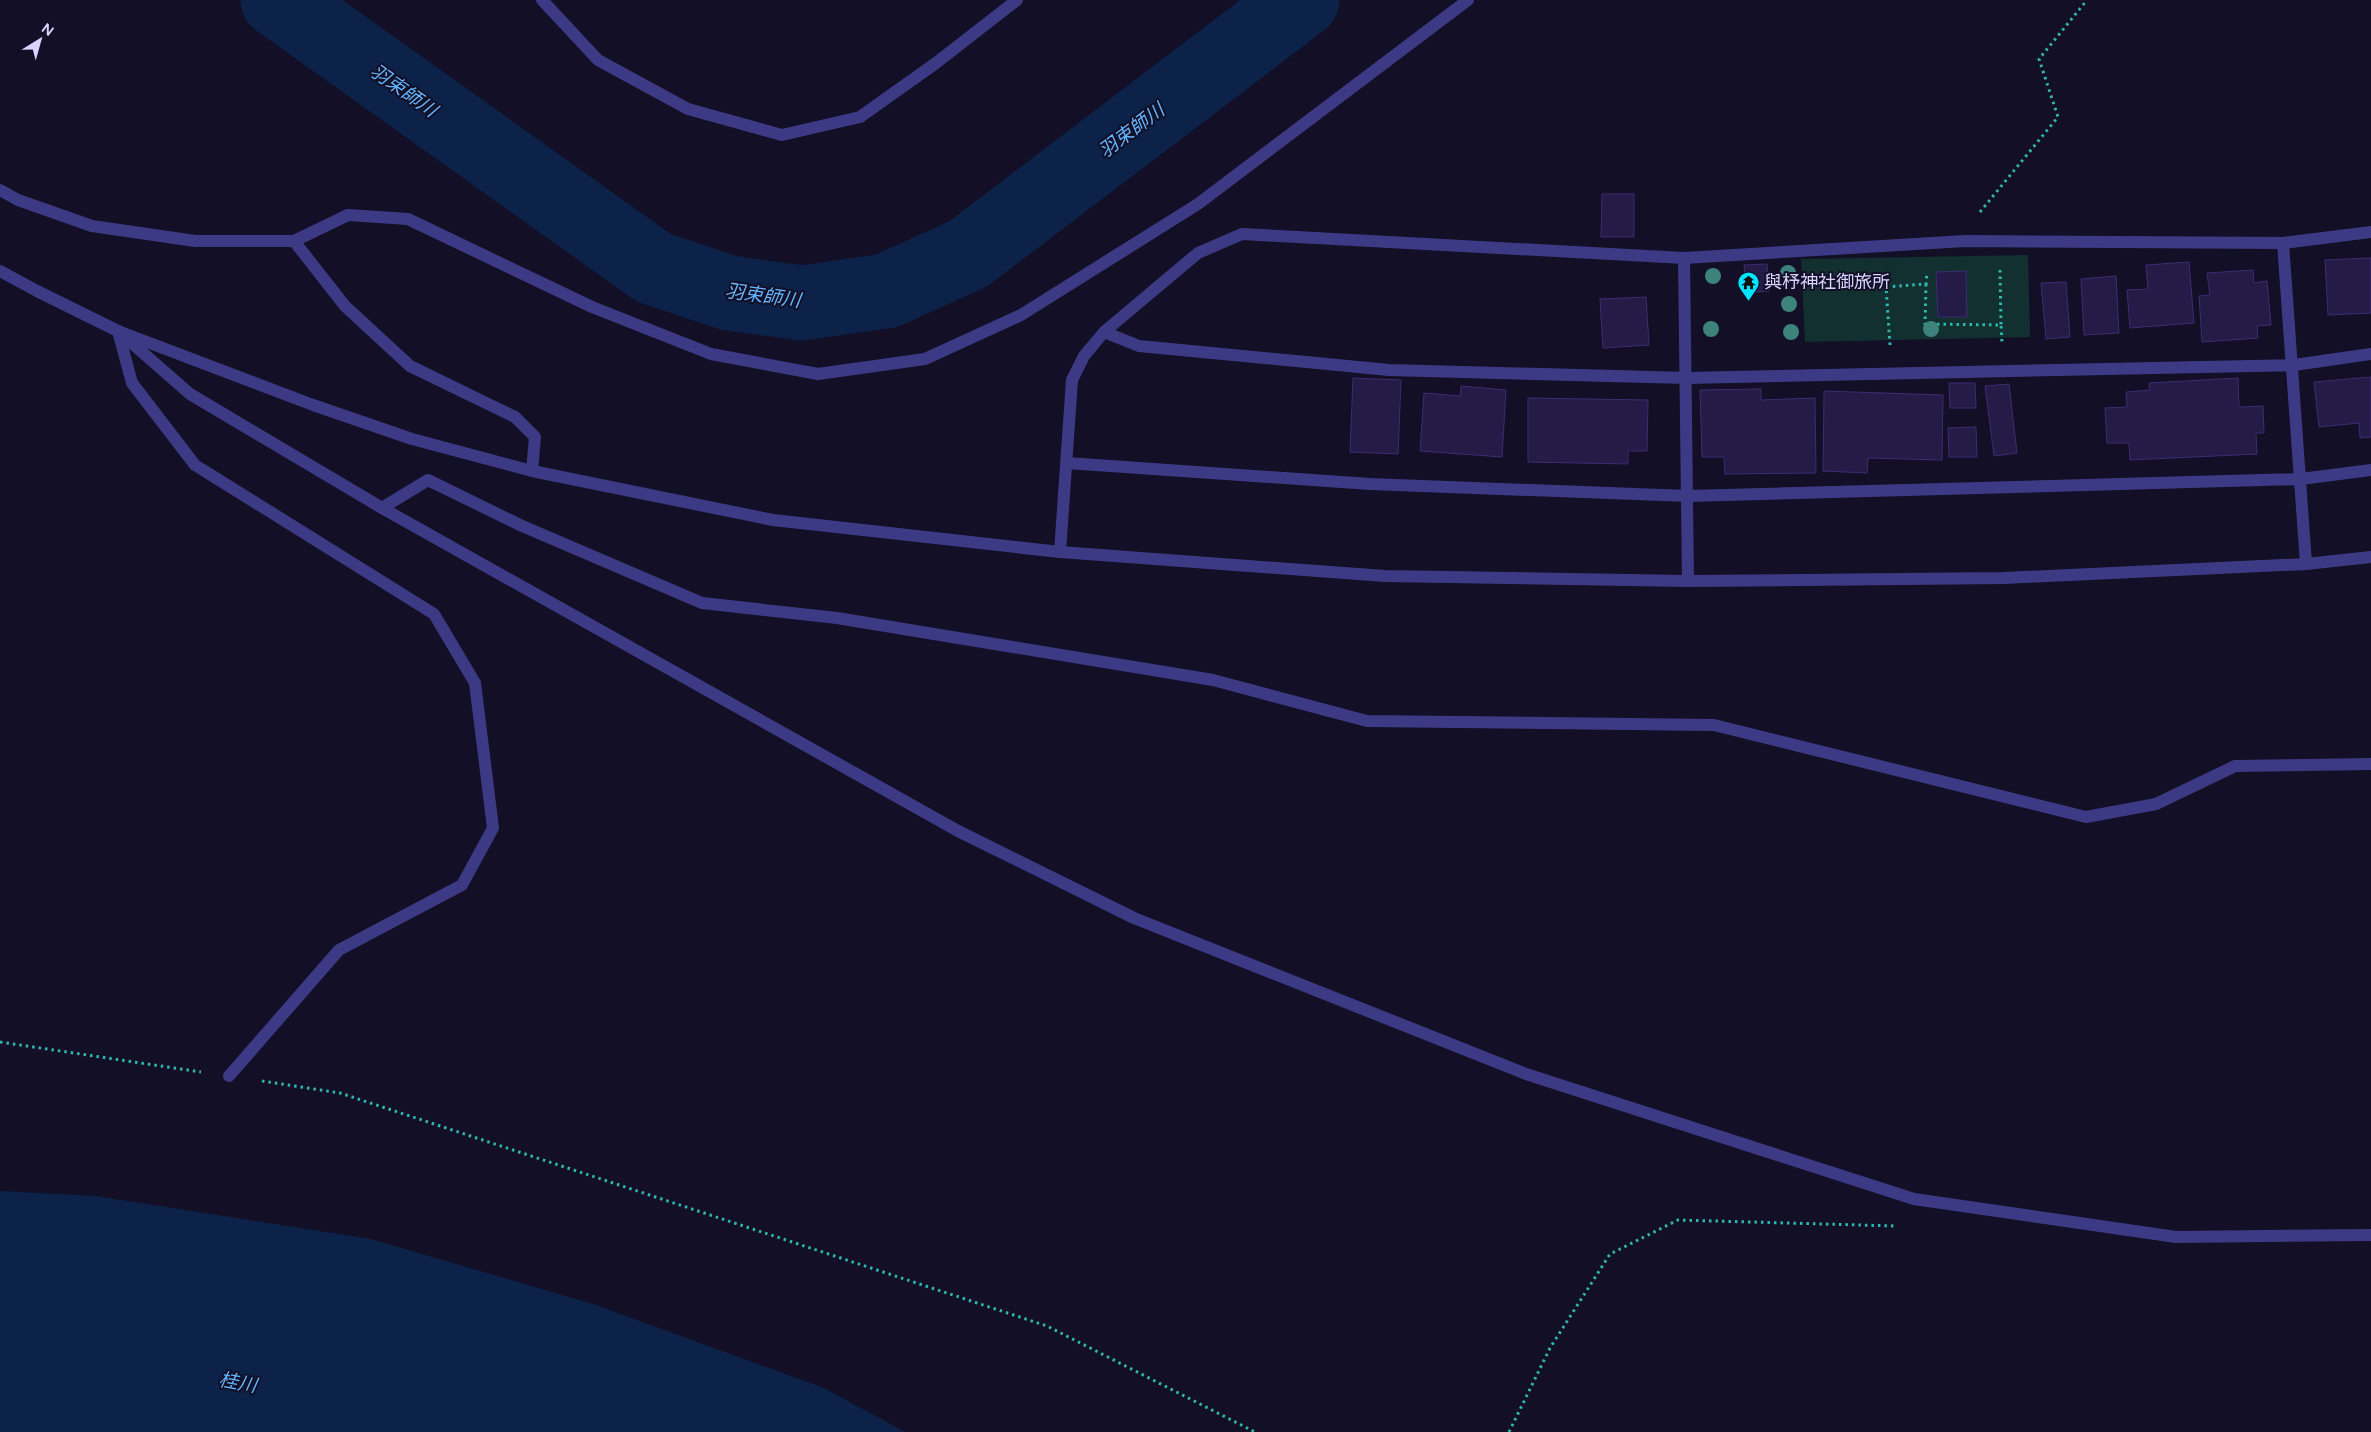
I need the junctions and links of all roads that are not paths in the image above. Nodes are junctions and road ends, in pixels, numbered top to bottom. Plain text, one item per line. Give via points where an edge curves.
1 (542, 0) edge
2 (1017, 0) edge
3 (1468, 0) edge
4 (0, 190) edge
5 (2371, 232) edge
6 (294, 241) junction
7 (2283, 243) junction
8 (1684, 258) junction
9 (0, 271) edge
10 (118, 331) junction
11 (1104, 332) junction
12 (2371, 354) edge
13 (2294, 365) junction
14 (1687, 378) junction
15 (1067, 463) junction
16 (2371, 470) edge
17 (532, 471) junction
18 (2301, 479) junction
19 (1688, 496) junction
20 (382, 508) junction
21 (1060, 552) junction
22 (2371, 557) edge
23 (2306, 564) junction
24 (1688, 581) junction
25 (2371, 764) edge
26 (229, 1076) road end
27 (2371, 1235) edge

1 - 2 street via 598,60 688,109 782,135 860,116 936,63
3 - 6 street via 1198,204 1021,315 925,359 818,374 711,354 592,307 408,219 348,216
4 - 6 street via 18,200 92,226 195,241
5 - 7 street
6 - 17 street via 346,306 410,366 515,417 535,437
7 - 8 street via 1965,242
7 - 13 street
8 - 11 street via 1242,234 1198,253
8 - 14 street
9 - 10 street
10 - 17 street via 394,433
10 - 20 street via 190,394
10 - 26 street via 132,383 195,465 434,614 475,683 493,828 462,885 339,950
11 - 14 street via 1140,346 1389,370
11 - 15 street via 1084,356 1072,380
12 - 13 street
13 - 14 street
13 - 18 street
14 - 19 street
15 - 19 street via 1370,484
15 - 21 street
16 - 18 street
17 - 21 street via 774,520
18 - 19 street
18 - 23 street
19 - 24 street
20 - 25 street via 428,480 520,525 702,603 837,618 1212,680 1367,721 1714,725 2086,818 2156,804 2235,766
20 - 27 street via 958,831 1134,918 1526,1074 1914,1199 2176,1237
21 - 24 street via 1385,576
22 - 23 street
23 - 24 street via 2004,578

